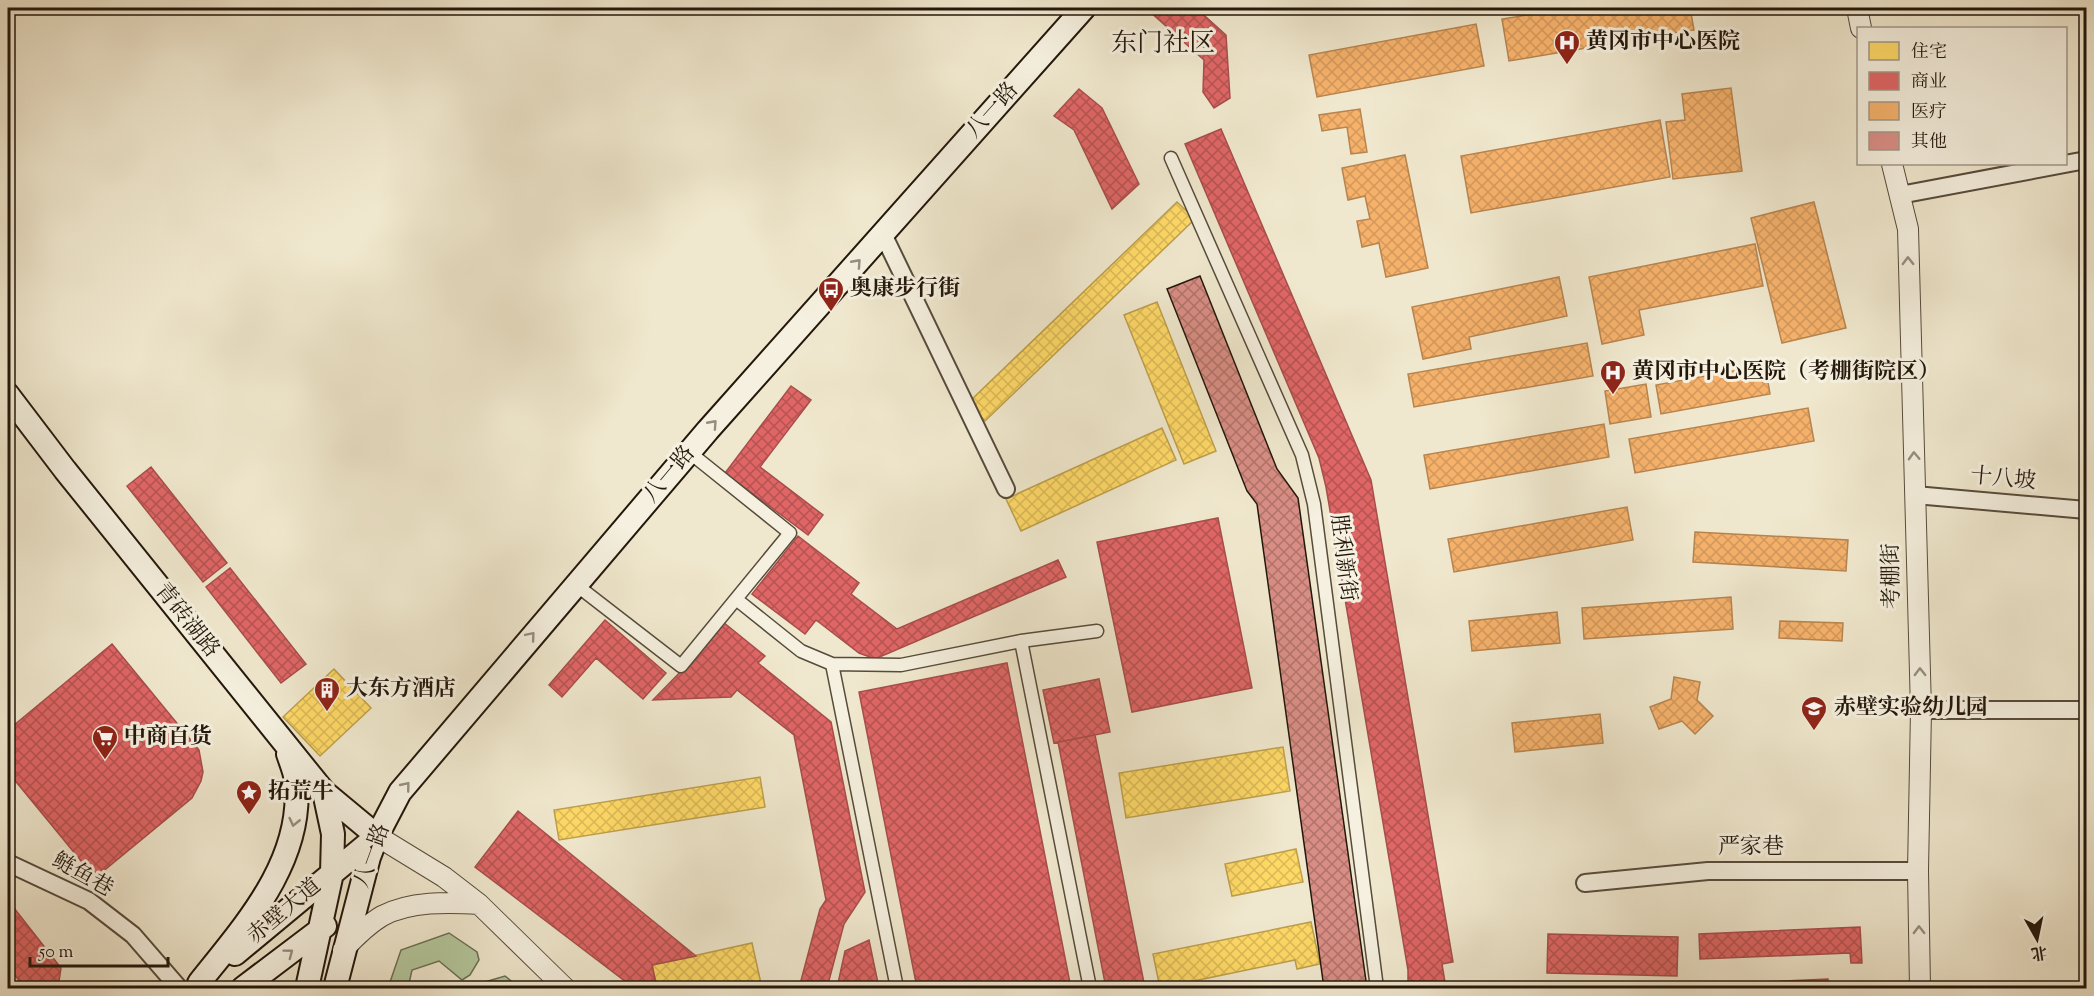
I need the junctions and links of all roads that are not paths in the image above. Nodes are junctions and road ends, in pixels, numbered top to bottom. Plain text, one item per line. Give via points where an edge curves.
1 (1084, 8) edge
2 (1857, 8) edge
3 (1861, 27) edge
4 (1171, 158) dead end
5 (2086, 160) edge
6 (2067, 164) edge
7 (1892, 165) edge
8 (2059, 165) edge
9 (1900, 195) junction
10 (883, 234) junction
11 (8, 396) edge
12 (689, 452) junction
13 (1006, 489) dead end
14 (1915, 495) junction
15 (2086, 510) edge
16 (575, 584) junction
17 (736, 599) junction
18 (1097, 631) dead end
19 (1021, 641) junction
20 (832, 664) junction
21 (1921, 710) junction
22 (2086, 710) edge
23 (285, 744) junction
24 (324, 792) junction
25 (377, 836) junction
26 (8, 863) edge
27 (1918, 871) junction
28 (332, 873) junction
29 (1585, 883) dead end
30 (357, 902) junction
31 (478, 904) junction
32 (320, 930) junction
33 (344, 950) junction
34 (190, 987) edge
35 (243, 988) edge
36 (307, 988) edge
37 (335, 988) edge
38 (565, 988) edge
39 (897, 988) edge
40 (1090, 988) edge
41 (1377, 988) edge
42 (1920, 988) edge

1 - 10 main road, 八一路
2 - 3 street
4 - 41 street, 胜利新街 via 1302,455 1314,504
5 - 6 street
7 - 9 street, 考棚街
8 - 9 street
14 -> 9 street, 考棚街 via 1908,230
12 -> 10 main road, 八一路
10 - 13 street
11 - 23 main road, 青砖湖路
12 - 16 main road, 八一路
12 - 17 street via 790,533
14 - 15 street, 十八坡
21 -> 14 street, 考棚街
16 - 17 street via 681,666
25 -> 16 main road, 八一路 via 400,792
17 - 20 street via 801,651
18 - 19 street
19 - 20 street via 901,665
19 - 40 street
20 - 39 street
21 - 22 street
21 - 27 street, 考棚街
23 - 24 main road, 青砖湖路
23 -> 34 main road via 296,779 296,814 284,860 252,917
24 - 25 main road, 青砖湖路
24 - 28 main road, 八一路 via 333,834
25 - 28 main road, 赤壁大道
25 - 30 main road, 八一路
25 - 31 street via 444,877
26 - 34 street, 鲢鱼巷 via 89,900
27 - 29 street, 严家巷 via 1708,871
42 -> 27 street, 考棚街
28 - 32 main road, 八一路
28 - 34 main road, 赤壁大道
30 - 32 main road, 赤壁大道
30 - 33 main road, 八一路
31 - 33 street via 413,906 384,915
31 - 38 street
35 -> 32 main road, 赤壁大道
32 - 36 main road, 八一路
33 - 37 main road, 八一路

